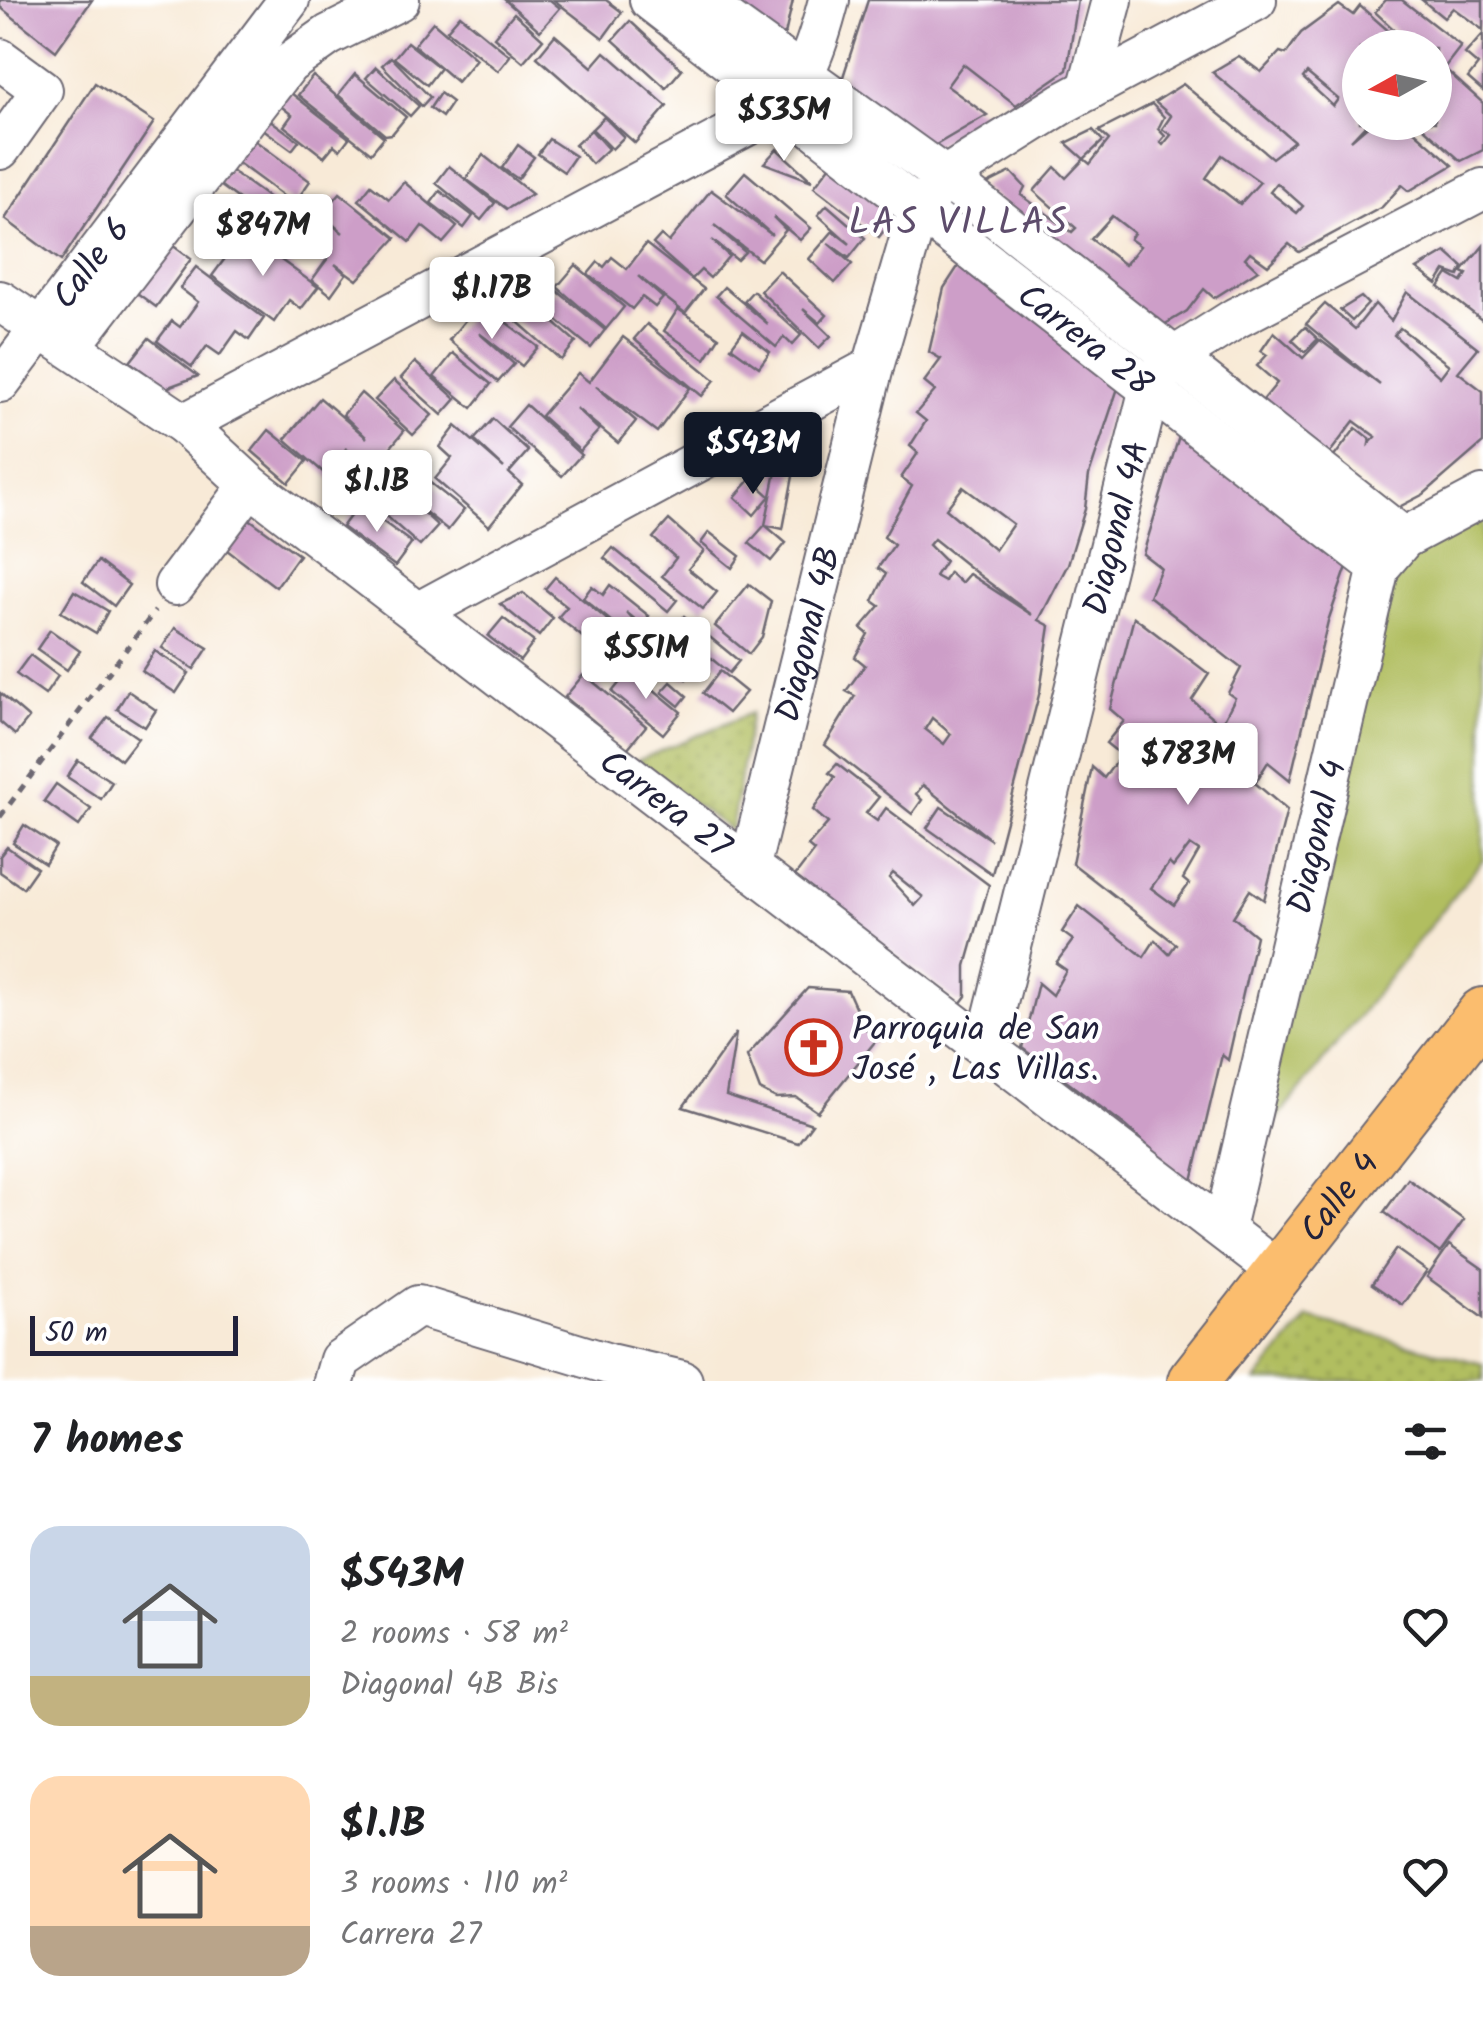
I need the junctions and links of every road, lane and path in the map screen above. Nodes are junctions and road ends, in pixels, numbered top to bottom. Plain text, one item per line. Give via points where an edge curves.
1 (289, 0) edge
2 (336, 0) edge
3 (400, 0) edge
4 (650, 0) edge
5 (700, 0) edge
6 (828, 0) edge
7 (1112, 0) edge
8 (1256, 0) edge
9 (0, 60) edge
10 (288, 64) junction
11 (793, 90) junction
12 (1088, 90) junction
13 (0, 149) edge
14 (945, 177) junction
15 (1483, 189) edge
16 (918, 212) junction
17 (0, 301) edge
18 (54, 339) junction
19 (873, 367) junction
20 (1162, 373) junction
21 (0, 382) edge
22 (184, 424) junction
23 (250, 484) junction
24 (1483, 496) edge
25 (1391, 552) junction
26 (175, 585) joint
27 (419, 612) junction
28 (0, 817) edge
29 (750, 865) junction
30 (1483, 1013) edge
31 (986, 1047) junction
32 (1224, 1228) junction
33 (1281, 1274) junction
34 (334, 1381) edge
35 (682, 1381) edge
36 (1193, 1381) edge

1 - 18 street, Calle 6
2 - 10 street
3 - 10 street via 328,35
4 - 11 street, Carrera 28
5 - 11 street, Carrera 28
6 - 11 street via 816,49
7 - 12 street
8 - 12 street, Diagonal 4B
9 - 13 street via 42,90
10 - 18 street
11 - 14 street, Carrera 28
11 - 16 street, Carrera 28
11 - 22 street
12 - 14 street, Diagonal 4B
14 - 16 street, Diagonal 4B
14 - 20 street, Carrera 28
15 - 20 street via 1236,318
16 - 19 street, Diagonal 4B
16 - 20 street, Carrera 28
17 - 18 street, Carrera 27
18 - 21 street, Calle 6
18 - 22 street, Carrera 27
19 - 27 street
19 - 29 street, Diagonal 4B
20 - 25 street, Carrera 28
20 - 31 street, Diagonal 4A
22 - 23 street, Carrera 27
23 - 26 street
23 - 27 street, Carrera 27
24 - 25 street
25 - 32 street, Diagonal 4
26 - 28 path
27 - 29 street, Carrera 27
29 - 31 street, Carrera 27
30 - 33 main road, Calle 4
31 - 32 street, Carrera 27
32 - 33 street, Carrera 27
33 - 36 main road, Calle 4
34 - 35 street via 340,1360 418,1306

